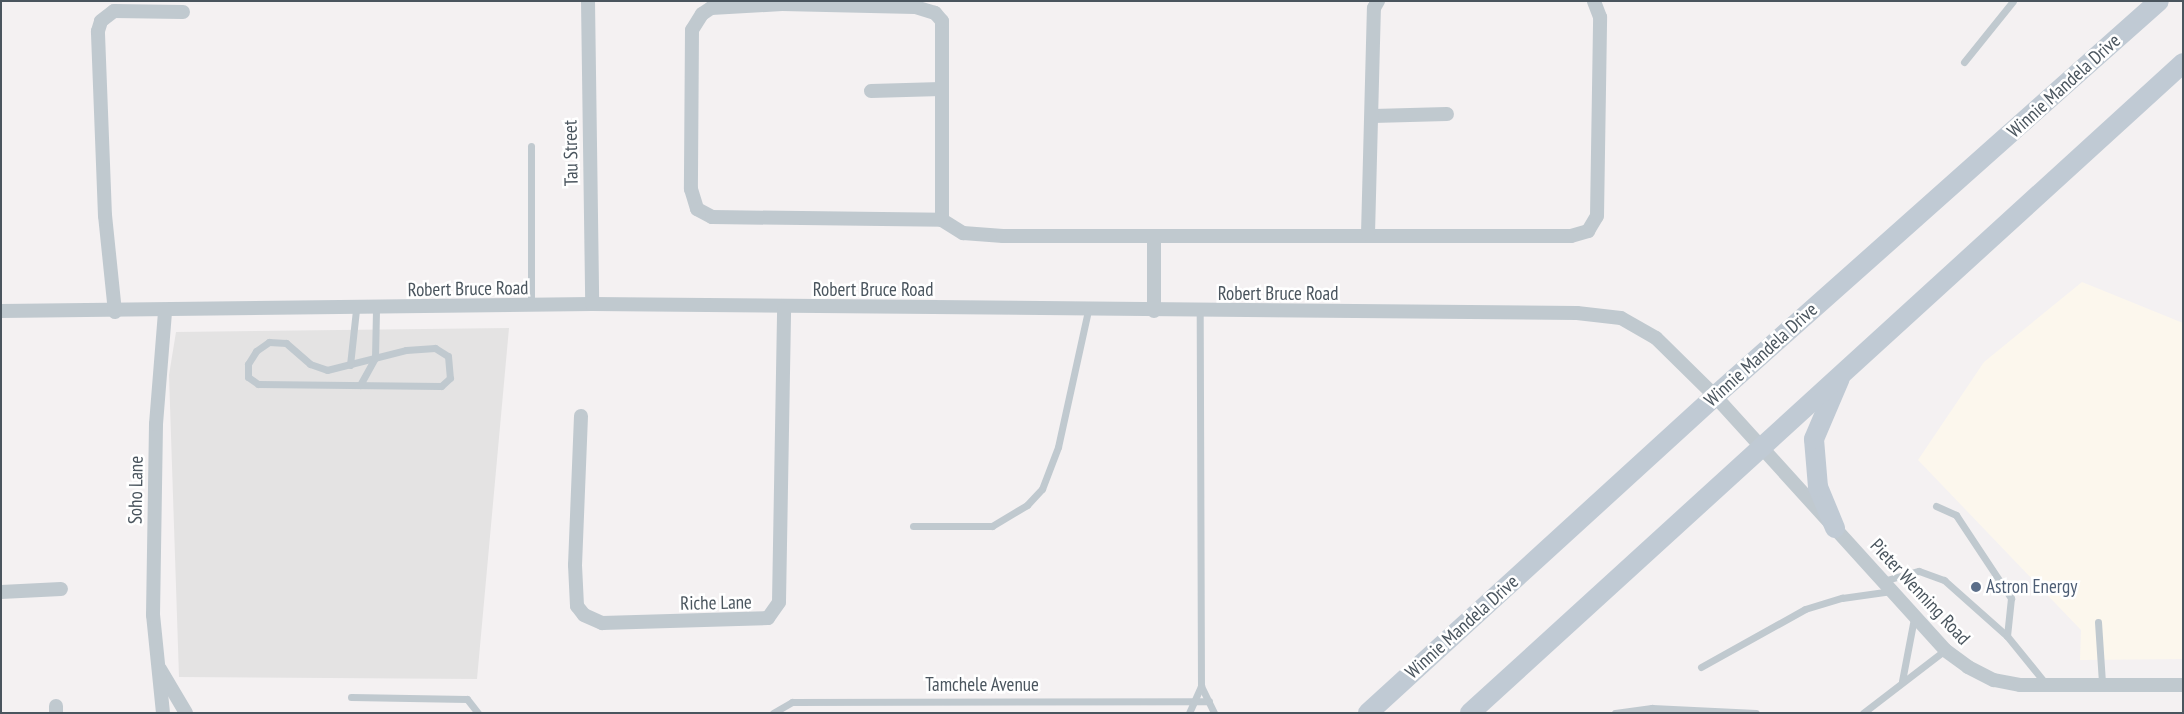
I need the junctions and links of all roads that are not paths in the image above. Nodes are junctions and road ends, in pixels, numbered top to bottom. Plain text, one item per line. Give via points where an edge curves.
1 (588, 1) edge
2 (1378, 1) edge
3 (1594, 1) edge
4 (2013, 1) edge
5 (2159, 1) edge
6 (183, 12) dead end
7 (1964, 62) dead end
8 (2183, 63) edge
9 (941, 89) junction
10 (871, 91) dead end
11 (1447, 114) dead end
12 (1373, 116) junction
13 (531, 146) dead end
14 (942, 220) junction
15 (1368, 234) junction
16 (1154, 236) junction
17 (592, 304) junction
18 (531, 307) junction
19 (784, 309) junction
20 (356, 310) junction
21 (376, 310) junction
22 (1088, 310) junction
23 (1, 311) edge
24 (1154, 311) junction
25 (116, 312) junction
26 (165, 312) junction
27 (1200, 312) junction
28 (375, 358) junction
29 (350, 365) junction
30 (1843, 371) junction
31 (360, 384) junction
32 (1715, 396) junction
33 (581, 416) dead end
34 (1762, 445) junction
35 (1936, 506) dead end
36 (913, 526) dead end
37 (1835, 528) junction
38 (1887, 586) junction
39 (61, 589) dead end
40 (1, 592) edge
41 (1914, 615) junction
42 (2098, 622) dead end
43 (2007, 636) junction
44 (1945, 650) junction
45 (1701, 667) dead end
46 (160, 669) junction
47 (1902, 681) junction
48 (2046, 684) junction
49 (2102, 684) junction
50 (2183, 685) edge
51 (1201, 686) junction
52 (351, 697) dead end
53 (1194, 701) junction
54 (1209, 701) junction
55 (163, 713) edge
56 (186, 713) edge
57 (478, 713) edge
58 (773, 713) edge
59 (1189, 713) edge
60 (1214, 713) edge
61 (1368, 713) edge
62 (1470, 713) edge
63 (1615, 713) edge
64 (1756, 713) edge
65 (1862, 713) edge

1 - 17 street, Tau Street
2 - 12 street via 1374,8
3 - 15 street via 1600,17 1597,206 1588,231 1571,236
4 - 7 lane
5 - 32 main road, Winnie Mandela Drive
6 - 25 street via 114,11 101,21 98,31 105,216
8 - 30 main road
9 - 10 street
9 - 14 street
9 - 14 street via 942,21 926,8 782,4 712,8 692,30 690,189 697,209 718,217
11 - 12 street
12 - 15 street
13 - 18 lane
14 - 16 street via 963,233
15 - 16 street
16 - 24 street
17 - 18 street, Robert Bruce Road
17 - 19 street, Robert Bruce Road
18 - 21 street, Robert Bruce Road
19 - 22 street, Robert Bruce Road
19 - 33 street, Riche Lane via 779,602 768,618 602,623 584,615 577,606 575,565
20 - 21 street, Robert Bruce Road
20 - 26 street, Robert Bruce Road
20 - 29 lane
21 - 28 lane
22 - 24 street, Robert Bruce Road
22 - 36 lane via 1058,447 1042,489 1027,505 992,526
23 - 25 street, Robert Bruce Road
24 - 27 street, Robert Bruce Road
25 - 26 street, Robert Bruce Road
26 - 46 street, Soho Lane via 156,424 153,596
27 - 32 street, Robert Bruce Road via 1577,313 1621,318 1656,338
27 - 51 lane
28 - 29 lane
28 - 31 lane
28 - 31 lane via 406,350 440,350 448,356 450,378 441,386
29 - 31 lane via 316,368 276,341 256,351 247,374 258,384
30 - 34 main road
30 - 37 main road via 1814,439 1818,487
32 - 34 street, Robert Bruce Road
32 - 61 main road, Winnie Mandela Drive
34 - 37 street, Pieter Wenning Road
34 - 62 main road
35 - 43 lane via 1956,515 2008,592 2012,602
37 - 38 street, Pieter Wenning Road
38 - 41 street, Pieter Wenning Road
38 - 43 lane via 1919,571 1935,575
38 - 45 lane via 1805,609
39 - 40 street
41 - 44 street, Pieter Wenning Road
41 - 47 lane
42 - 49 lane
43 - 48 lane
44 - 47 lane
44 - 48 street, Pieter Wenning Road via 1994,680
46 - 55 street, Soho Lane
46 - 56 street, Soho Lane
47 - 65 lane
48 - 49 street, Pieter Wenning Road
49 - 50 street, Pieter Wenning Road
51 - 53 lane
51 - 54 lane
52 - 57 lane via 467,699
53 - 54 lane, Tamchele Avenue
53 - 58 lane, Tamchele Avenue via 792,702
53 - 59 lane
54 - 60 lane
63 - 64 lane via 1652,708

